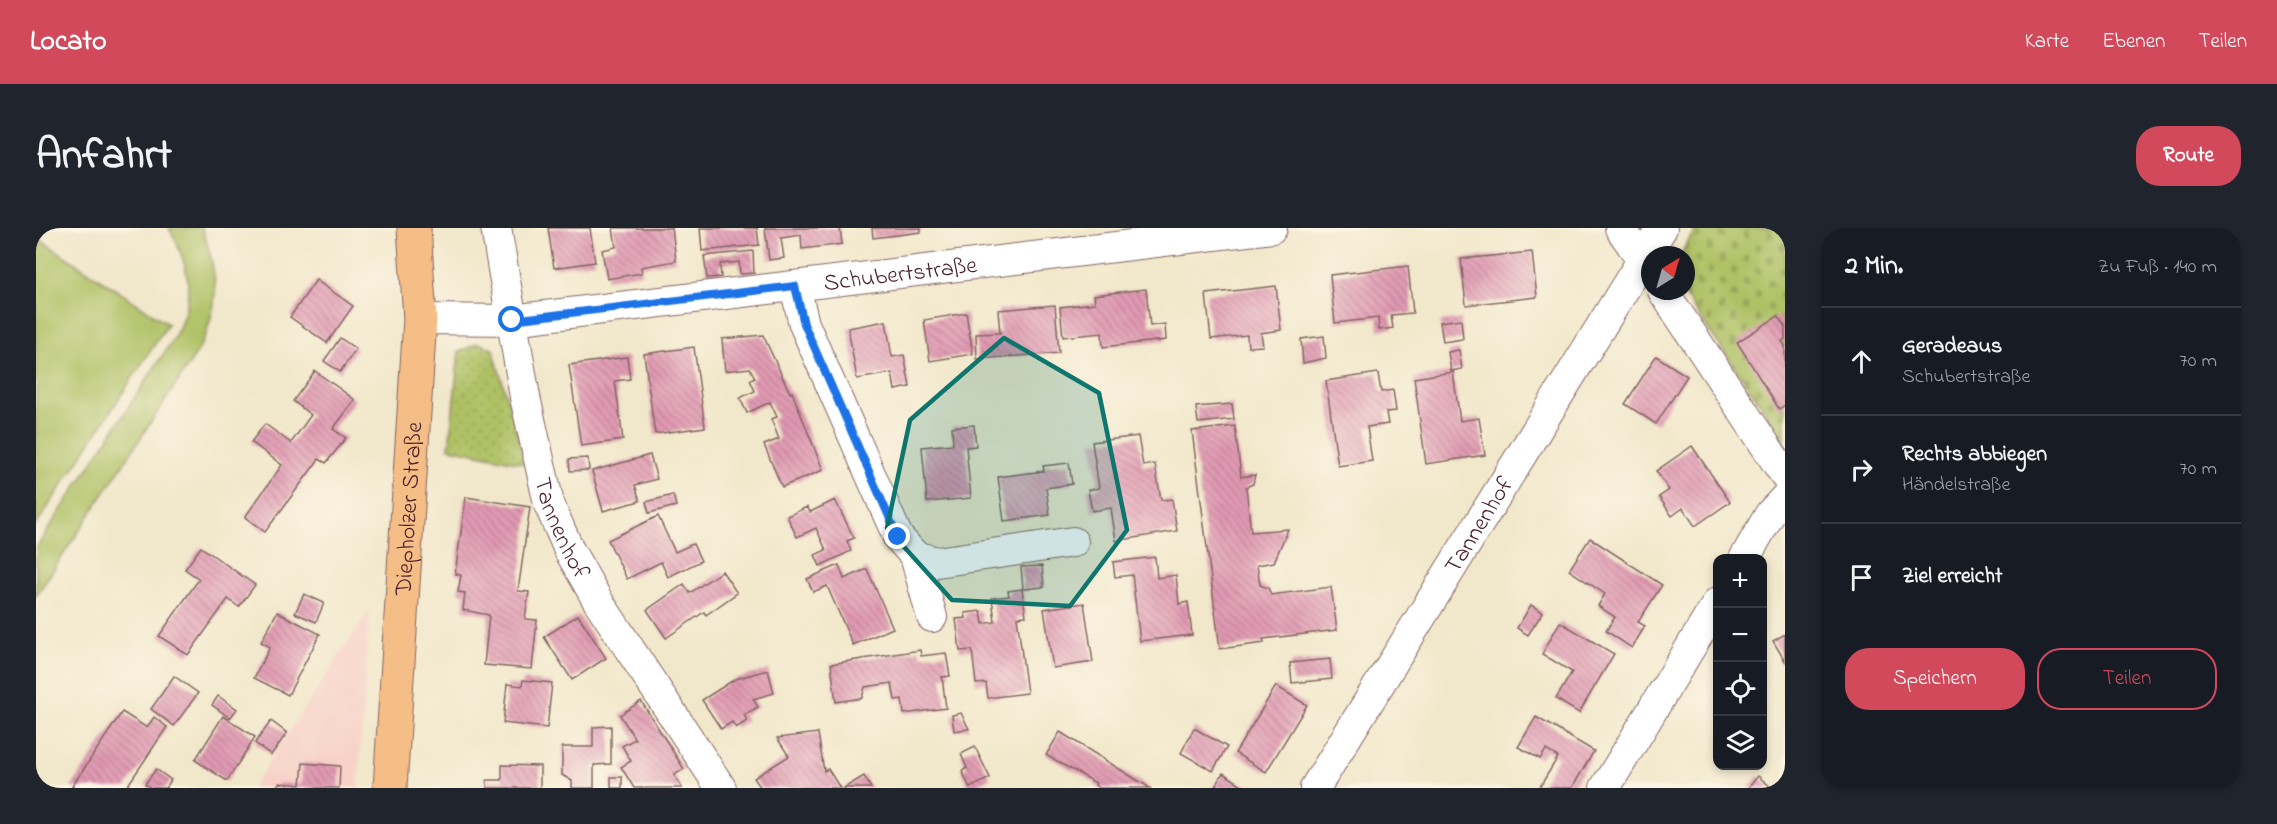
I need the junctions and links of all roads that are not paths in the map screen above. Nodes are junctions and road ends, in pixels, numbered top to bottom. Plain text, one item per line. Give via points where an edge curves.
1 (414, 228) edge
2 (496, 228) edge
3 (1272, 228) edge
4 (1620, 228) edge
5 (1662, 228) edge
6 (1654, 246) edge
7 (1641, 258) edge
8 (1641, 273) edge
9 (795, 286) junction
10 (1669, 300) edge
11 (420, 319) junction
12 (512, 320) junction
13 (1785, 475) edge
14 (1785, 498) edge
15 (1073, 542) dead end
16 (1746, 554) edge
17 (915, 556) junction
18 (1714, 608) edge
19 (932, 617) dead end
20 (390, 788) edge
21 (721, 788) edge
22 (1315, 788) edge
23 (1605, 788) edge

1 - 11 main road, Diepholzer Straße
2 - 12 street, Tannenhof
3 - 9 street, Schubertstraße
4 - 7 street
5 - 6 street, Tannenhof
8 - 22 street, Tannenhof
9 - 12 street, Schubertstraße
9 - 17 street via 804,324 898,537
10 - 13 street
11 - 12 street, Schubertstraße
11 - 20 main road, Diepholzer Straße
12 - 21 street, Tannenhof via 549,504 569,550
14 - 16 street via 1770,514
15 - 17 street via 937,562
17 - 19 street
18 - 23 street

